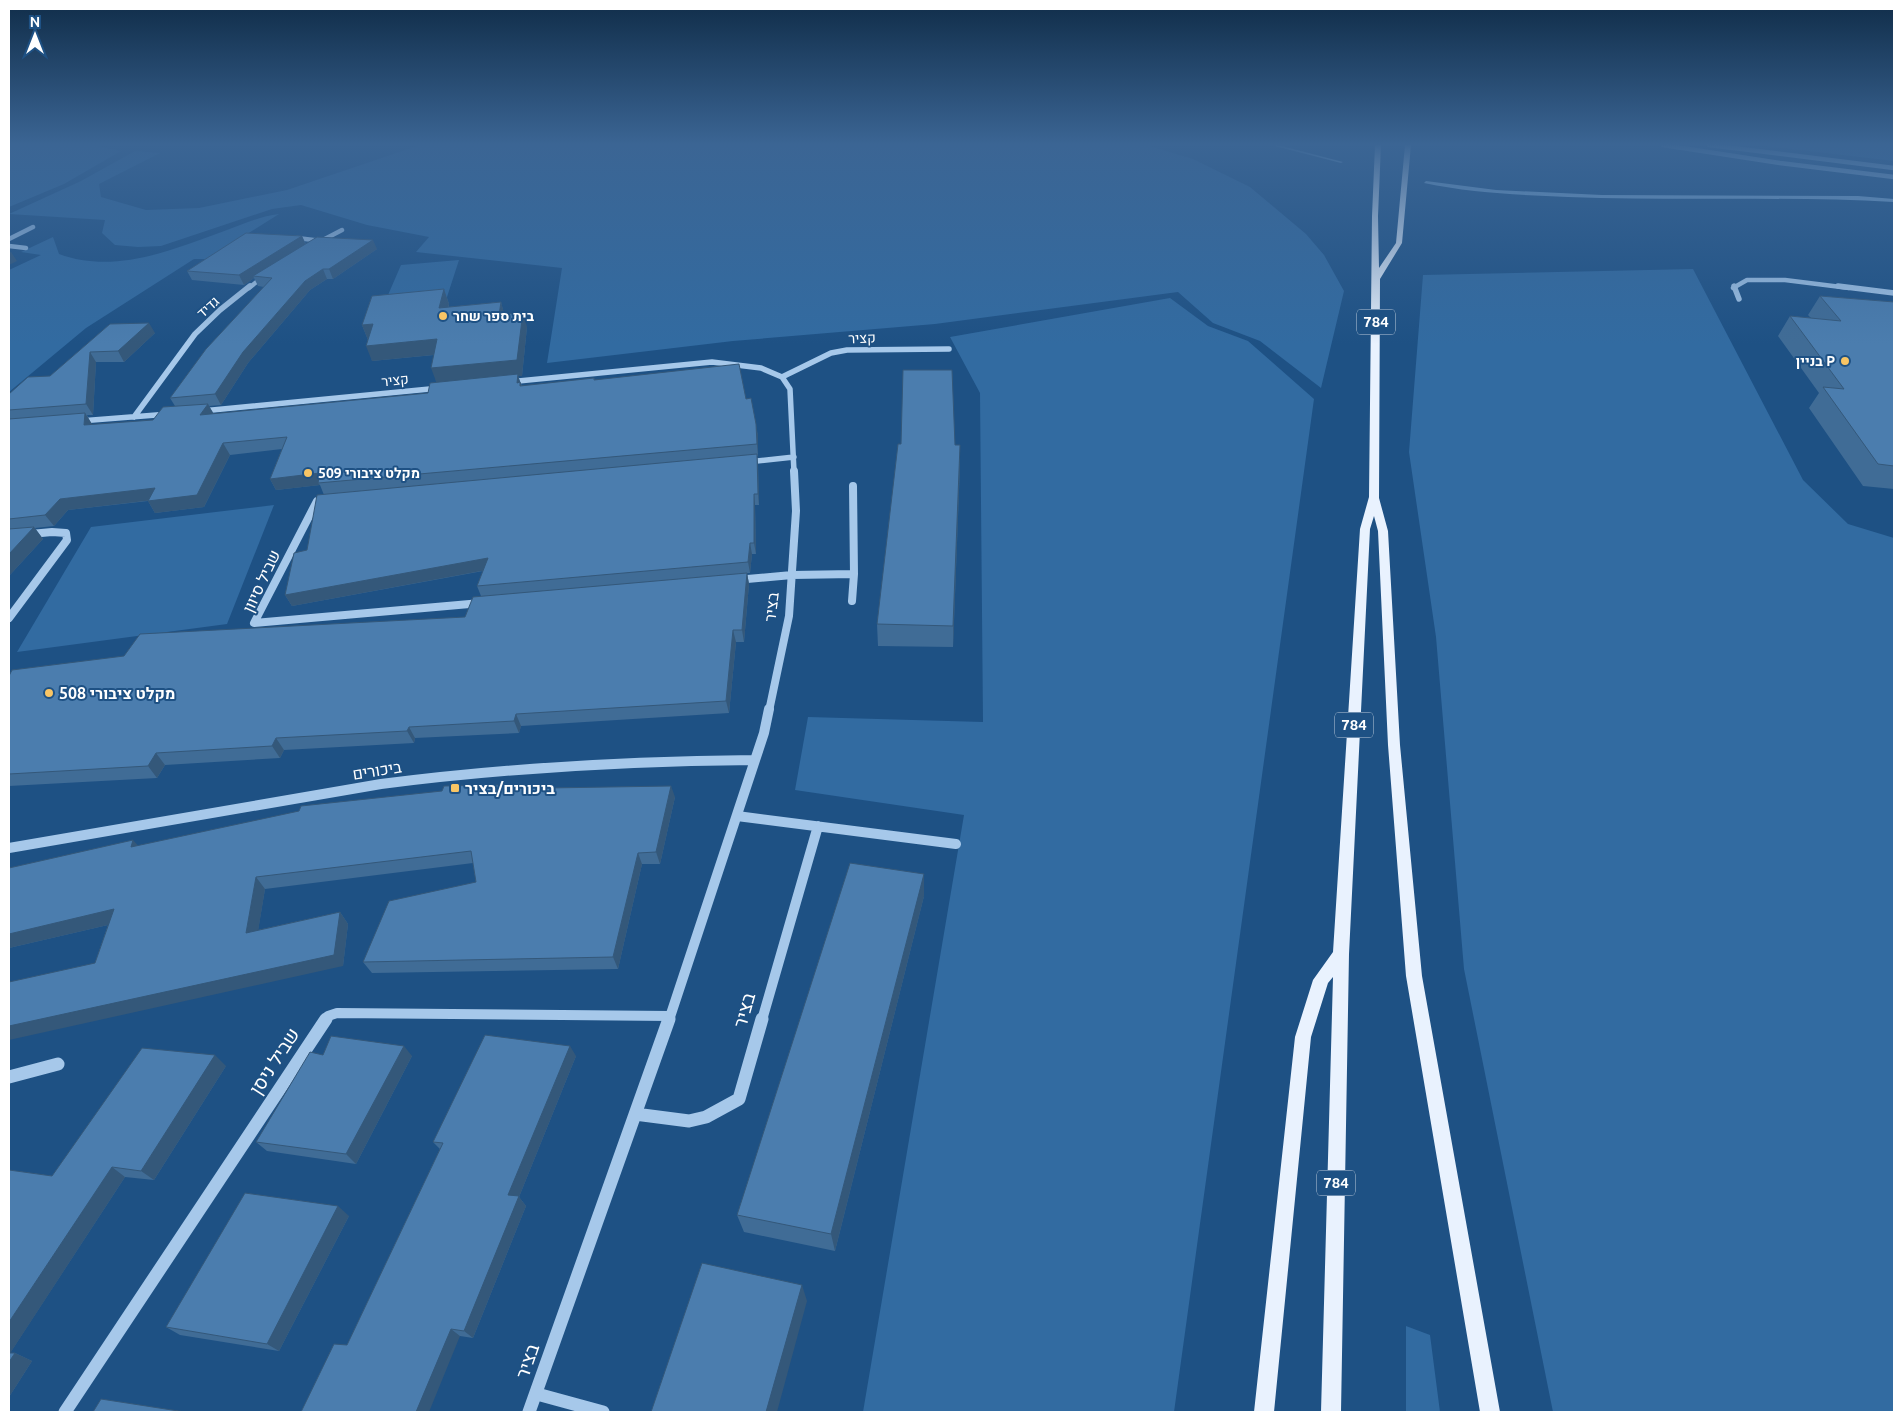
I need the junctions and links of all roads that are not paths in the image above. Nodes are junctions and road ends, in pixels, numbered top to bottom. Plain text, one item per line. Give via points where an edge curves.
1 (1375, 211) edge
2 (1402, 211) edge
3 (33, 228) dead end
4 (342, 230) dead end
5 (297, 238) edge
6 (9, 239) edge
7 (322, 241) junction
8 (9, 246) edge
9 (310, 247) edge
10 (26, 248) dead end
11 (269, 273) edge
12 (1376, 280) junction
13 (1894, 293) edge
14 (1739, 299) dead end
15 (949, 349) dead end
16 (782, 377) junction
17 (496, 383) edge
18 (446, 388) edge
19 (193, 412) edge
20 (174, 414) edge
21 (134, 417) junction
22 (75, 421) edge
23 (794, 457) junction
24 (738, 462) edge
25 (853, 486) dead end
26 (1374, 497) junction
27 (336, 499) edge
28 (9, 536) edge
29 (854, 574) junction
30 (792, 575) junction
31 (725, 581) edge
32 (852, 601) dead end
33 (490, 602) edge
34 (9, 618) edge
35 (755, 760) junction
36 (736, 816) junction
37 (818, 826) junction
38 (956, 844) dead end
39 (9, 848) edge
40 (1341, 954) junction
41 (670, 1016) junction
42 (58, 1064) dead end
43 (9, 1077) edge
44 (635, 1114) junction
45 (537, 1394) junction
46 (65, 1412) edge
47 (529, 1412) edge
48 (603, 1412) edge
49 (1264, 1412) edge
50 (1331, 1412) edge
51 (1490, 1412) edge

1 - 12 main road, 784
2 - 12 main road via 1399,243
3 - 6 street
4 - 7 street
5 - 7 street
7 - 9 street
8 - 10 street
11 - 21 street, גדיד via 194,334
12 - 26 main road, 784
13 - 14 street via 1761,279 1747,280 1733,287
15 - 16 street, קציר via 847,350 831,353
16 - 17 street via 761,368 712,362
16 - 23 street via 790,389
18 - 19 street, קציר
20 - 21 street
21 - 22 street
23 - 24 street
23 - 30 street, בציר via 796,512
25 - 29 street
26 - 40 main road, 784 via 1365,529
26 - 51 main road via 1383,531 1394,745 1414,976
27 - 33 street, שביל סיוון via 316,501 254,623
28 - 34 street via 52,532 66,533 67,540
29 - 30 street, בציר
29 - 32 street
30 - 31 street
30 - 35 street, בציר via 789,616 764,733
35 - 36 street, בציר
35 - 39 street, ביכורים via 603,762 436,776
36 - 37 street
36 - 41 street, בציר
37 - 38 street
37 - 44 street, בציר via 739,1100 706,1117 689,1121
40 - 49 main road via 1321,980 1303,1037
40 - 50 main road, 784
41 - 44 street, בציר
41 - 46 street, שביל ניסן via 337,1013 328,1016
42 - 43 street
44 - 45 street, בציר
45 - 47 street, בציר
45 - 48 street, בציר

